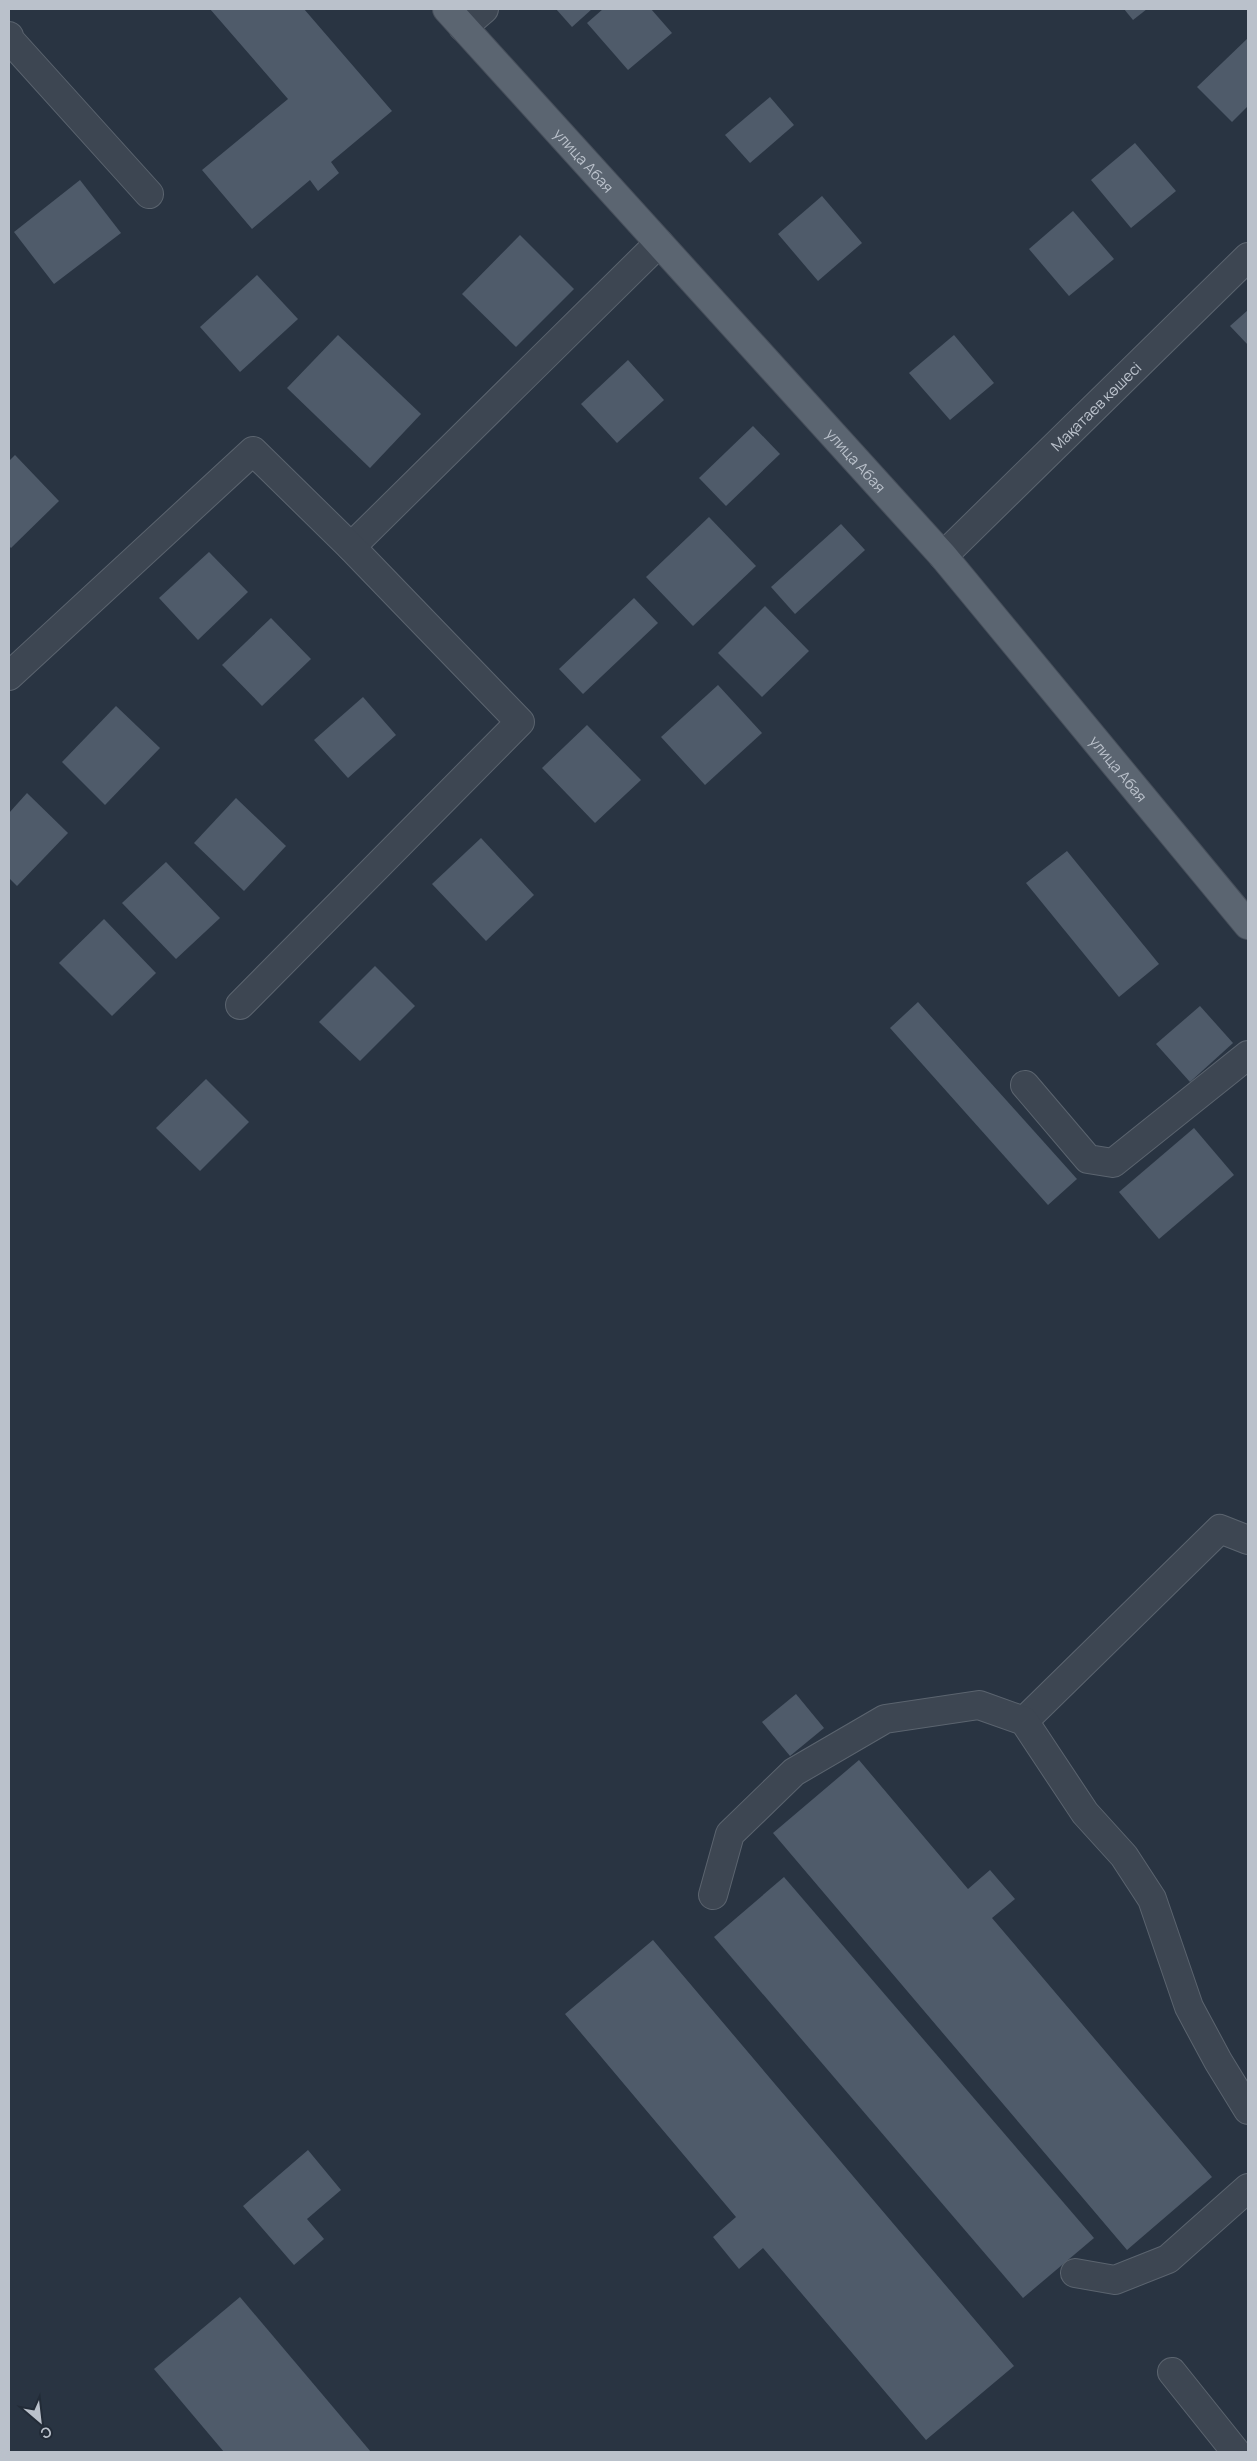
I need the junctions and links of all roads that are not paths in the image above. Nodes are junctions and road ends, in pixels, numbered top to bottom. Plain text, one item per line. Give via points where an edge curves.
1 (484, 9) edge
2 (455, 18) edge
3 (9, 36) edge
4 (149, 194) dead end
5 (659, 243) junction
6 (1248, 257) edge
7 (351, 547) junction
8 (942, 556) junction
9 (9, 676) edge
10 (1248, 925) edge
11 (240, 1005) dead end
12 (1248, 1055) edge
13 (1025, 1085) dead end
14 (1248, 1540) edge
15 (1024, 1721) junction
16 (713, 1895) dead end
17 (1248, 2110) edge
18 (1248, 2188) edge
19 (1075, 2273) dead end
20 (1172, 2372) dead end
21 (1236, 2452) edge

1 - 2 street
2 - 5 main road, улица Абая
3 - 4 street
5 - 7 street
5 - 8 main road, улица Абая
6 - 8 street, Мақатаев көшесі
7 - 9 street via 254,451
7 - 11 street via 520,722
8 - 10 main road, улица Абая
12 - 13 street via 1113,1163 1088,1159
14 - 15 street via 1220,1529
15 - 16 street via 979,1705 885,1719 794,1772 730,1834
15 - 17 street via 1085,1813 1124,1856 1152,1899 1189,2008
18 - 19 street via 1168,2258 1115,2280
20 - 21 street

